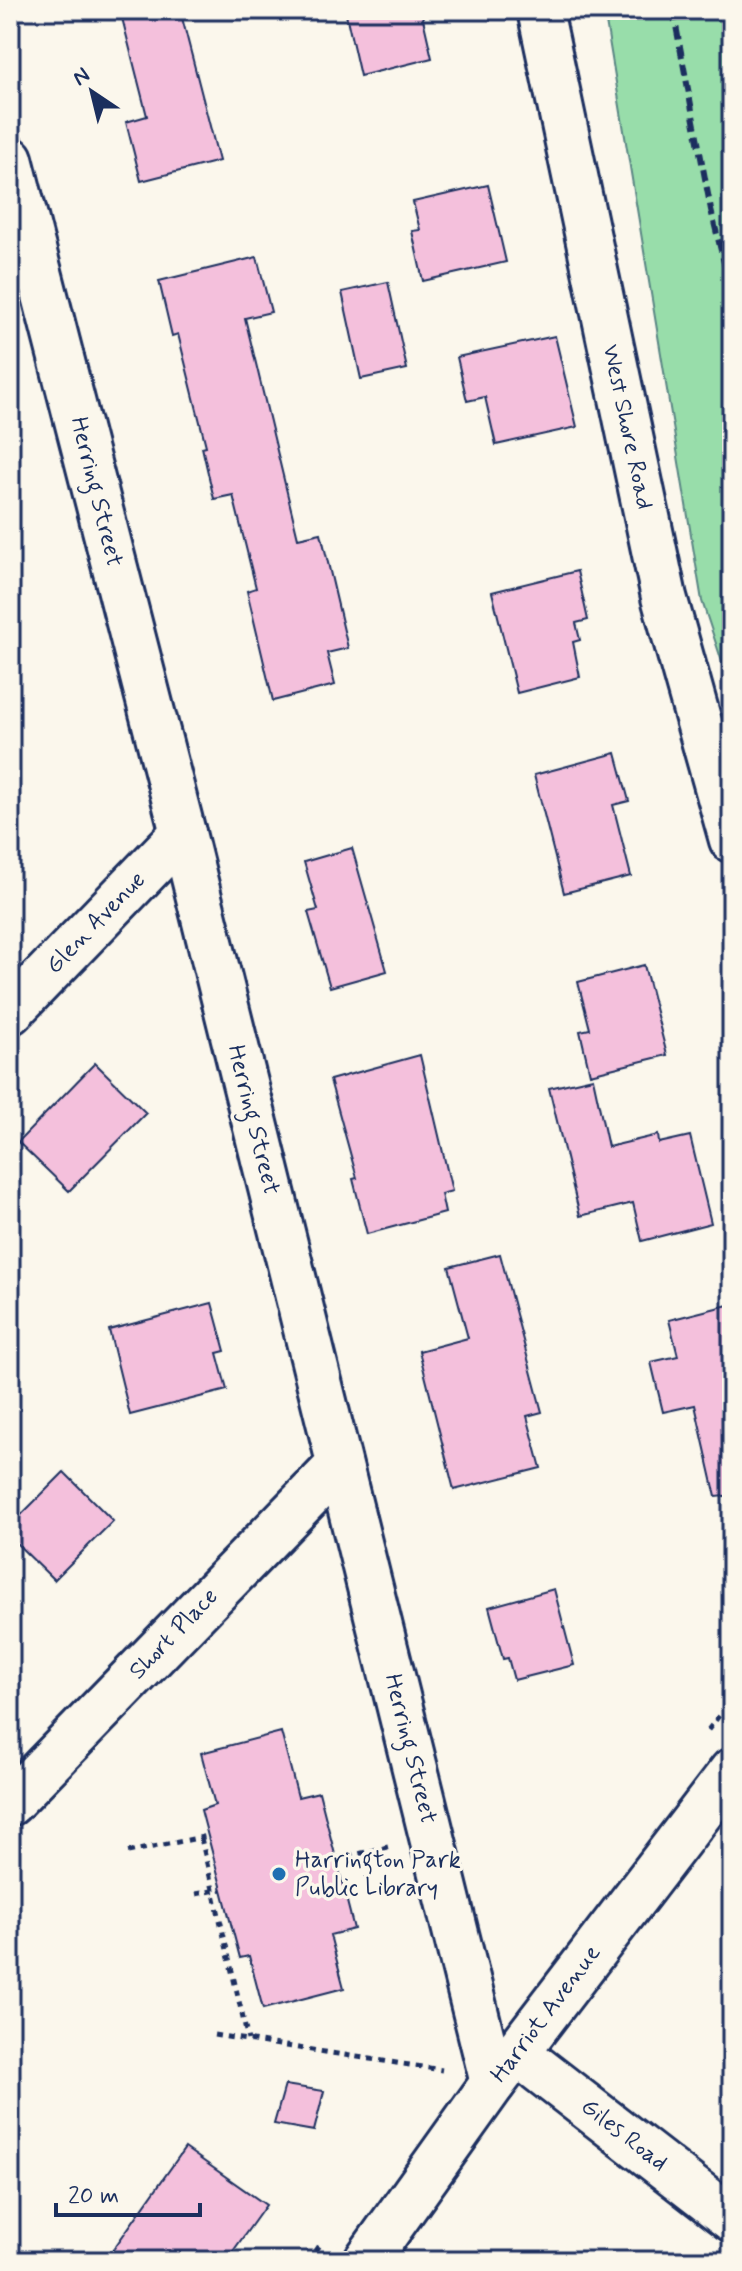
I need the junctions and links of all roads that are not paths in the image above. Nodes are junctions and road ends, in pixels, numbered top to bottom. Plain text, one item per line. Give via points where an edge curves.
1 (540, 10) edge
2 (10, 159) edge
3 (18, 222) edge
4 (183, 833) junction
5 (732, 840) edge
6 (10, 1012) edge
7 (338, 1466) junction
8 (732, 1771) edge
9 (10, 1803) edge
10 (504, 2068) junction
11 (732, 2219) edge
12 (366, 2261) edge

1 - 5 street, West Shore Road via 664,597
2 - 3 street, Herring Street
3 - 4 street, Herring Street
4 - 6 street, Glen Avenue
4 - 7 street, Herring Street
7 - 9 street, Short Place
7 - 10 street, Herring Street
8 - 10 street, Harriot Avenue
10 - 11 street, Giles Road
10 - 12 street, Harriot Avenue

